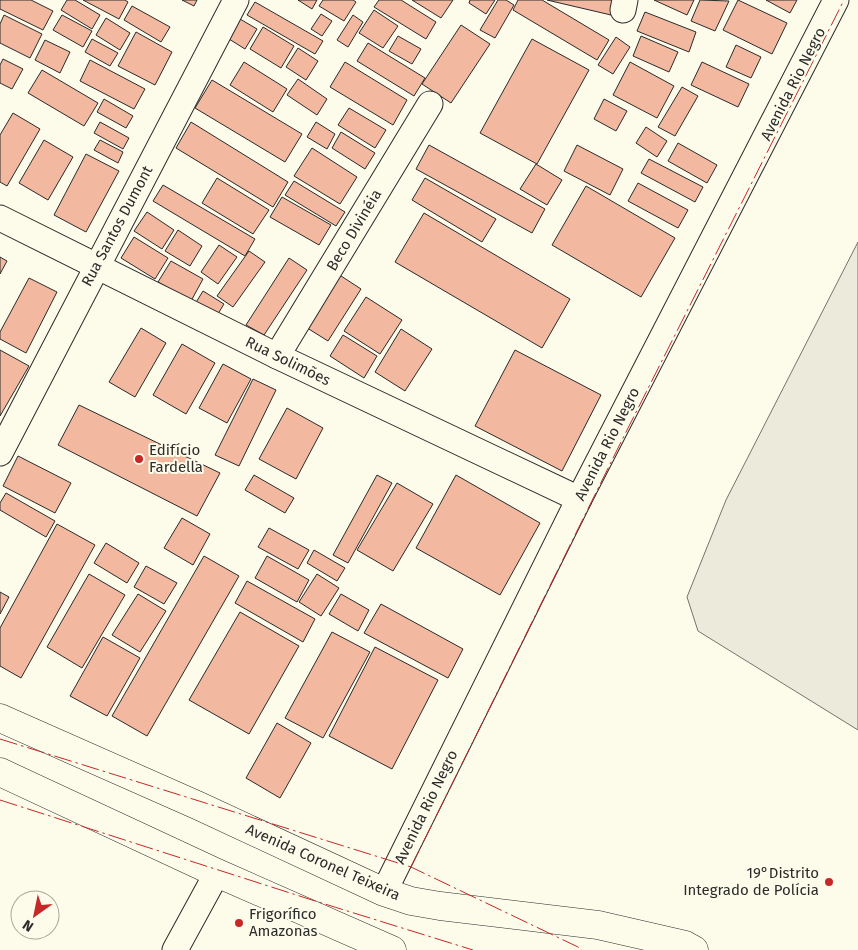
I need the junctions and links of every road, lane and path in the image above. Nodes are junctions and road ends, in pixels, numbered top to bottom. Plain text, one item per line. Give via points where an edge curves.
1 (236, 0) edge
2 (836, 0) edge
3 (430, 104) dead end
4 (0, 218) edge
5 (96, 266) junction
6 (277, 356) junction
7 (0, 453) edge
8 (579, 499) junction
9 (0, 718) edge
10 (0, 772) edge
11 (217, 873) junction
12 (384, 892) junction
13 (686, 949) edge
14 (175, 950) edge
15 (392, 950) edge

1 - 5 street, Rua Santos Dumont
2 - 8 street, Avenida Rio Negro
3 - 6 street, Beco Divinéia
4 - 5 street, Rua Solimões
5 - 6 street, Rua Solimões
5 - 7 street, Rua Santos Dumont
6 - 8 street, Rua Solimões
8 - 12 street, Avenida Rio Negro
9 - 12 highway, Avenida Coronel Teixeira
10 - 11 highway
11 - 14 street
11 - 15 highway
12 - 13 highway, Avenida Coronel Teixeira via 440,906 598,925

